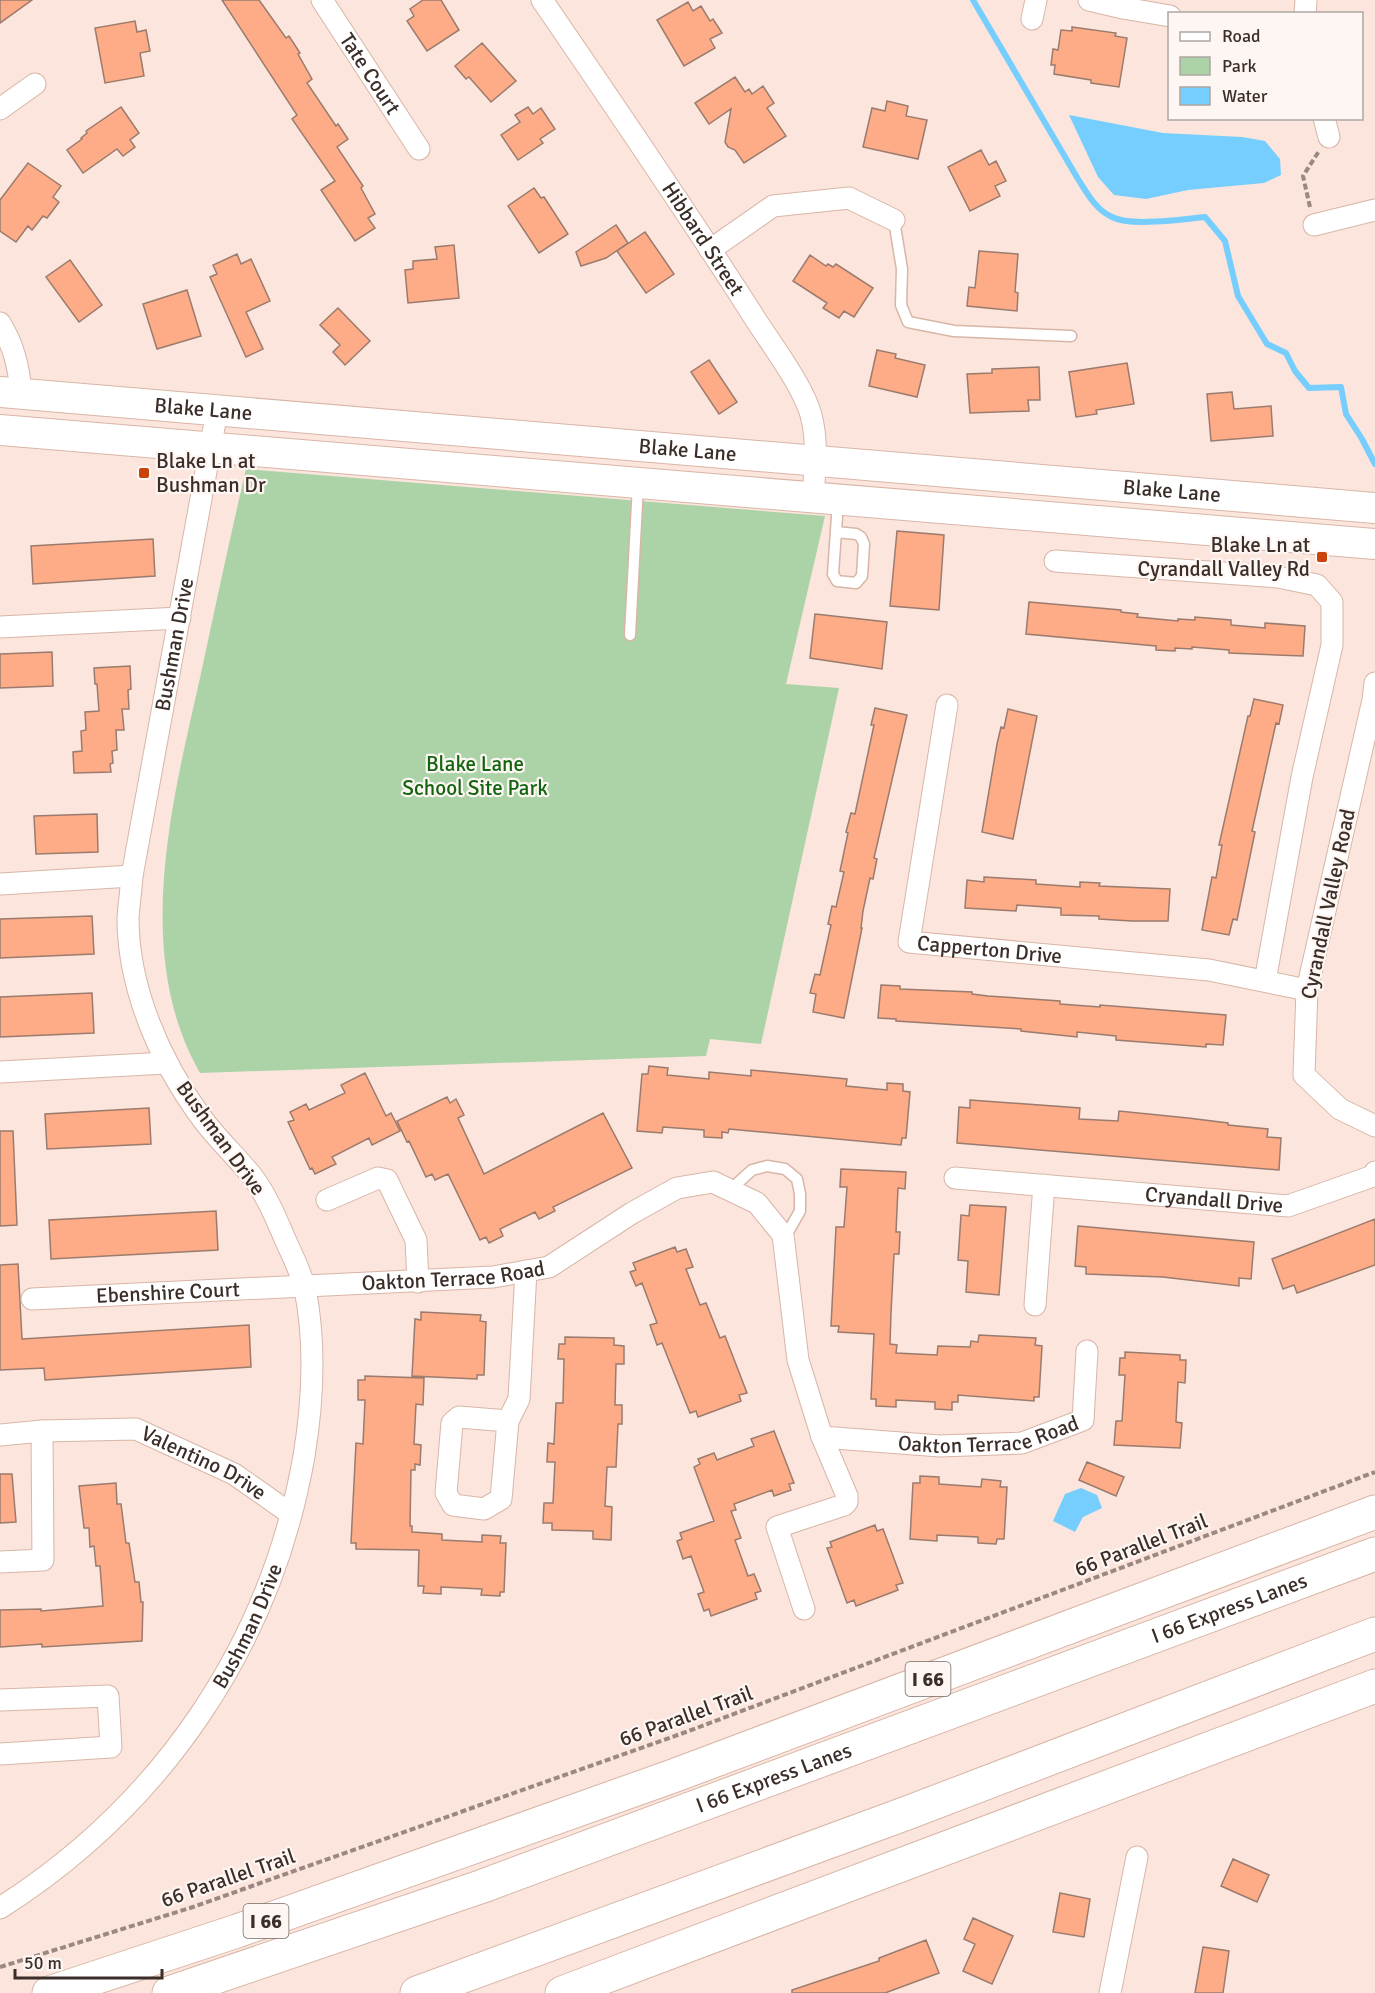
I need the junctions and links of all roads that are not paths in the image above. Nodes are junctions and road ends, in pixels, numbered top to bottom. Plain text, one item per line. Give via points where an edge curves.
1 (322, 0) edge
2 (542, 0) edge
3 (1089, 0) edge
4 (1168, 16) edge
5 (35, 84) dead end
6 (0, 109) edge
7 (419, 149) dead end
8 (1375, 210) edge
9 (894, 220) joint
10 (1314, 225) road end
11 (710, 250) junction
12 (0, 323) edge
13 (1071, 336) dead end
14 (11, 393) edge
15 (217, 411) junction
16 (0, 430) edge
17 (210, 447) junction
18 (816, 461) junction
19 (638, 482) junction
20 (825, 497) junction
21 (1375, 508) edge
22 (837, 532) junction
23 (1375, 544) edge
24 (1055, 561) dead end
25 (180, 618) junction
26 (0, 627) edge
27 (630, 635) dead end
28 (1375, 683) edge
29 (947, 705) dead end
30 (132, 876) junction
31 (0, 884) edge
32 (1265, 981) junction
33 (1307, 990) junction
34 (166, 1063) junction
35 (0, 1072) edge
36 (1375, 1126) edge
37 (1375, 1172) edge
38 (955, 1178) dead end
39 (1044, 1185) junction
40 (730, 1190) junction
41 (327, 1200) dead end
42 (783, 1240) junction
43 (526, 1271) junction
44 (418, 1282) junction
45 (305, 1287) junction
46 (32, 1299) dead end
47 (1035, 1305) dead end
48 (1087, 1351) dead end
49 (508, 1421) junction
50 (42, 1431) junction
51 (0, 1434) edge
52 (822, 1437) junction
53 (1375, 1512) edge
54 (291, 1514) junction
55 (1375, 1554) edge
56 (0, 1562) edge
57 (804, 1609) dead end
58 (1375, 1634) edge
59 (1375, 1686) edge
60 (0, 1700) edge
61 (0, 1754) edge
62 (1137, 1857) dead end
63 (0, 1908) edge
64 (49, 1993) edge
65 (169, 1993) edge
66 (417, 1993) edge
67 (562, 1993) edge
68 (1110, 1993) edge

1 - 7 street, Tate Court
2 - 11 street, Hibbard Street
3 - 4 street
5 - 6 street
8 - 10 street
9 - 11 street via 849,198 773,206
9 - 13 lane via 902,269 901,305 908,322 954,331
11 - 18 street, Hibbard Street via 804,398 811,415
12 - 14 street via 14,349 19,370
14 - 15 main road, Blake Lane
15 - 17 street, Bushman Drive
15 - 18 main road, Blake Lane
16 - 17 main road, Blake Lane
17 - 19 main road, Blake Lane
17 - 25 street, Bushman Drive
18 - 20 street, Hibbard Street
18 - 21 main road, Blake Lane
19 - 20 main road, Blake Lane
19 - 27 lane
20 - 22 lane
20 - 23 main road, Blake Lane
22 - 22 lane via 833,574 837,581 856,583 862,576 864,544 856,534
24 - 32 street via 1278,577 1317,585 1332,602 1332,645 1302,777
25 - 26 street
25 - 30 street, Bushman Drive
28 - 33 street, Cyrandall Valley Road
29 - 32 street, Capperton Drive via 909,942 1209,970
30 - 31 street
30 - 34 street, Bushman Drive via 128,918 132,958 145,1012
32 - 33 street, Capperton Drive
33 - 36 street, Cyrandall Valley Road via 1304,1075 1340,1109
34 - 35 street
34 - 45 street, Bushman Drive via 201,1118 254,1179
37 - 39 street, Cryandall Drive via 1288,1206
38 - 39 street, Cryandall Drive
39 - 47 street
40 - 42 street, Oakton Terrace Road via 757,1203
40 - 42 lane via 752,1170 767,1166 785,1169 797,1179 800,1211
40 - 43 street, Oakton Terrace Road via 713,1182 677,1188 549,1267
41 - 44 street via 378,1178 387,1180 416,1240
42 - 52 street, Oakton Terrace Road via 798,1360
43 - 44 street, Oakton Terrace Road
43 - 49 street via 519,1399
44 - 45 street, Oakton Terrace Road
45 - 46 street, Ebenshire Court
45 - 54 street, Bushman Drive via 312,1385 309,1428
48 - 52 street, Oakton Terrace Road via 1083,1420 1022,1443 940,1446
49 - 49 street via 501,1499 484,1509 453,1505 446,1493 452,1423 459,1417
50 - 51 street, Valentino Drive
50 - 54 street, Valentino Drive via 136,1429 234,1474
50 - 56 street via 43,1560
52 - 57 street, Oakton Terrace Road via 848,1502 777,1527
53 - 64 highway, I 66 via 617,1796 237,1931
54 - 63 street, Bushman Drive via 271,1582 251,1628 200,1716 169,1759 124,1809 75,1854
55 - 65 highway, I 66 Express Lanes via 494,1882
58 - 66 highway via 907,1813
59 - 67 highway
60 - 61 street via 108,1696 111,1747
62 - 68 street

